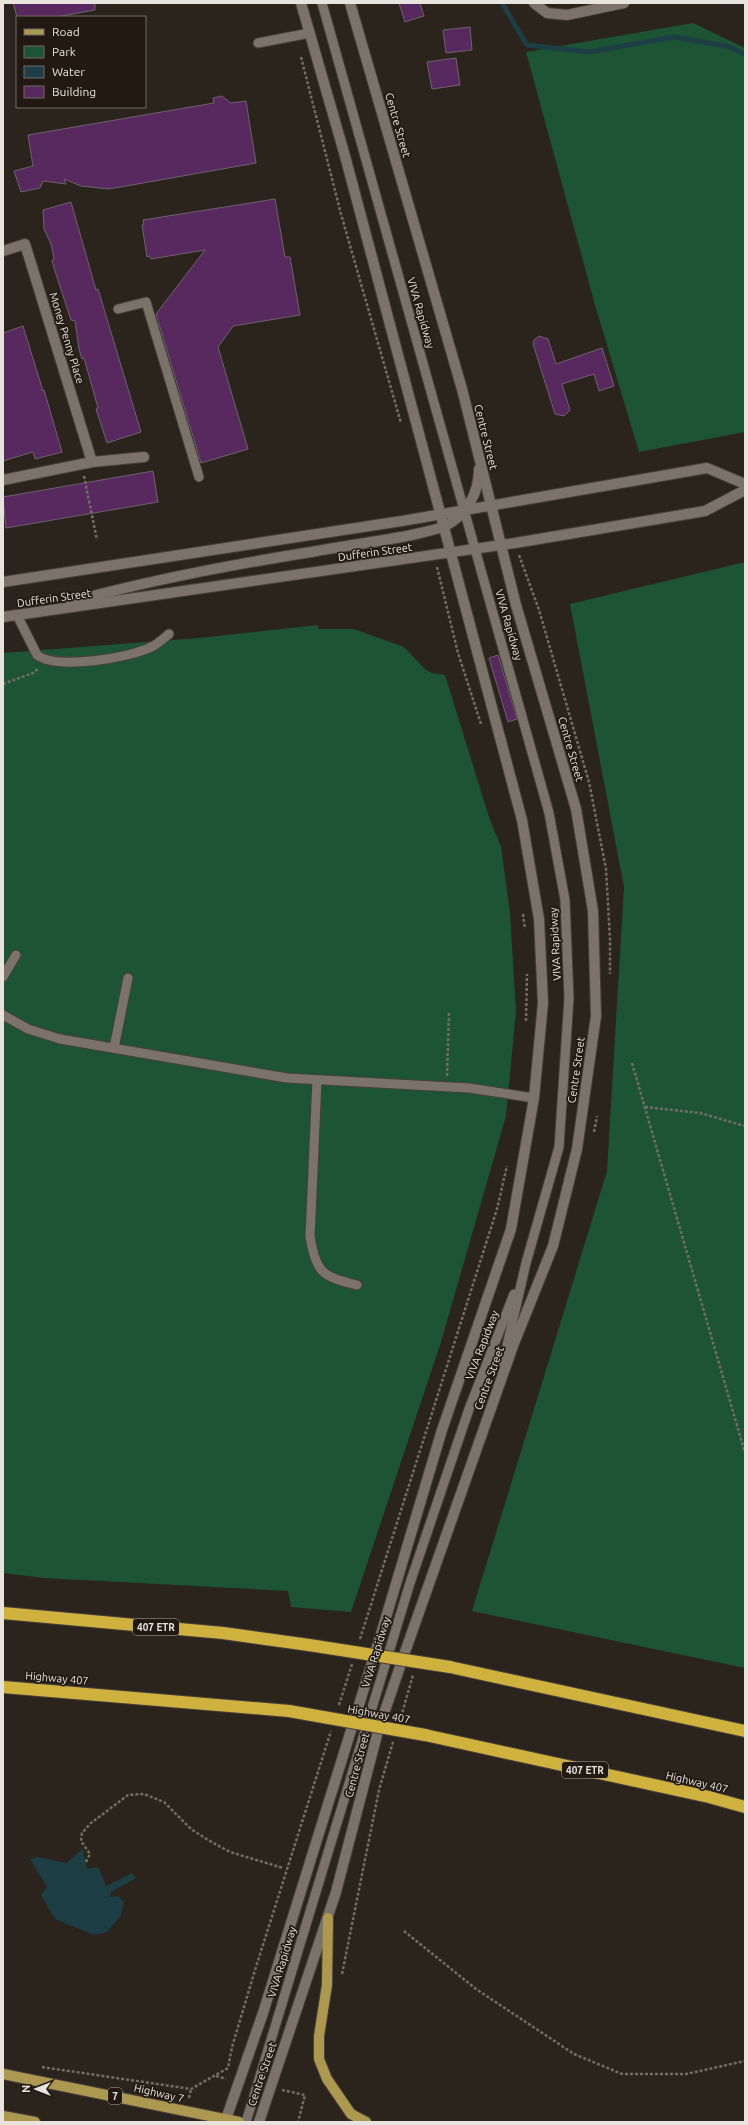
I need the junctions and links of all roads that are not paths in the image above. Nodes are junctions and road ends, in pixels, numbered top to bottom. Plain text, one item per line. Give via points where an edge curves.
1 (301, 3) edge
2 (322, 3) edge
3 (350, 3) edge
4 (534, 3) edge
5 (624, 3) edge
6 (310, 33) junction
7 (258, 42) dead end
8 (3, 251) edge
9 (118, 309) dead end
10 (478, 453) junction
11 (144, 457) dead end
12 (87, 463) junction
13 (199, 477) dead end
14 (3, 480) edge
15 (745, 484) edge
16 (745, 490) edge
17 (491, 506) junction
18 (464, 511) junction
19 (440, 515) junction
20 (443, 526) junction
21 (500, 545) junction
22 (475, 549) junction
23 (450, 553) junction
24 (3, 582) edge
25 (31, 613) junction
26 (17, 615) junction
27 (3, 617) edge
28 (169, 634) dead end
29 (16, 955) dead end
30 (3, 977) edge
31 (128, 978) dead end
32 (3, 1015) edge
33 (114, 1048) junction
34 (318, 1080) junction
35 (534, 1098) junction
36 (526, 1263) junction
37 (358, 1285) dead end
38 (495, 1396) junction
39 (3, 1613) edge
40 (3, 1687) edge
41 (745, 1731) edge
42 (745, 1807) edge
43 (328, 1918) junction
44 (3, 2074) edge
45 (3, 2116) edge
46 (226, 2121) edge
47 (35, 2122) edge
48 (239, 2122) edge
49 (246, 2122) edge
50 (259, 2122) edge
51 (366, 2122) edge

1 - 6 main road, Centre Street
2 - 18 lane, VIVA Rapidway
3 - 10 main road, Centre Street via 462,389
4 - 5 main road via 547,13 567,14
6 - 7 lane
6 - 19 main road, Centre Street
8 - 12 main road, Money Penny Place via 25,244
9 - 13 lane via 146,302
10 - 17 main road, Centre Street
10 - 18 main road via 474,496
11 - 12 main road
12 - 14 main road
15 - 17 main road via 707,468
16 - 21 main road, Dufferin Street via 705,510
17 - 18 main road
17 - 21 main road, Centre Street
18 - 19 main road
18 - 20 main road
18 - 22 lane, VIVA Rapidway
19 - 20 main road, Centre Street
19 - 24 main road
20 - 23 main road, Centre Street
20 - 25 main road via 398,537 122,588
21 - 22 main road, Dufferin Street
21 - 38 main road, Centre Street via 576,809 593,911 596,1016 577,1149 553,1246
22 - 23 main road, Dufferin Street
22 - 36 lane, VIVA Rapidway via 549,813 565,900 569,998 559,1147
23 - 25 main road, Dufferin Street
23 - 35 main road, Centre Street via 522,820 539,919 543,1003
25 - 26 main road, Dufferin Street
26 - 27 main road, Dufferin Street
26 - 28 lane via 37,655 49,660 92,661 115,658 152,647
29 - 30 lane
31 - 33 lane
32 - 33 lane via 28,1029 60,1039
33 - 34 lane via 287,1078
34 - 35 lane via 469,1088
34 - 37 lane via 310,1237 315,1262 321,1270 335,1279
35 - 46 main road, Centre Street via 511,1229 442,1430 263,2013
36 - 38 lane, VIVA Rapidway
36 - 49 lane, VIVA Rapidway via 469,1409 410,1582
38 - 43 main road, Centre Street via 378,1731
39 - 41 highway, 407 ETR, bridge via 223,1633 450,1667
40 - 42 highway, Highway 407 / 407 ETR, bridge via 289,1711 425,1735
43 - 50 main road, Centre Street
43 - 51 main road via 327,1985 319,2036 319,2059 350,2114
44 - 46 main road, Highway 7 / 7
45 - 47 main road
46 - 48 main road, Highway 7 / 7

